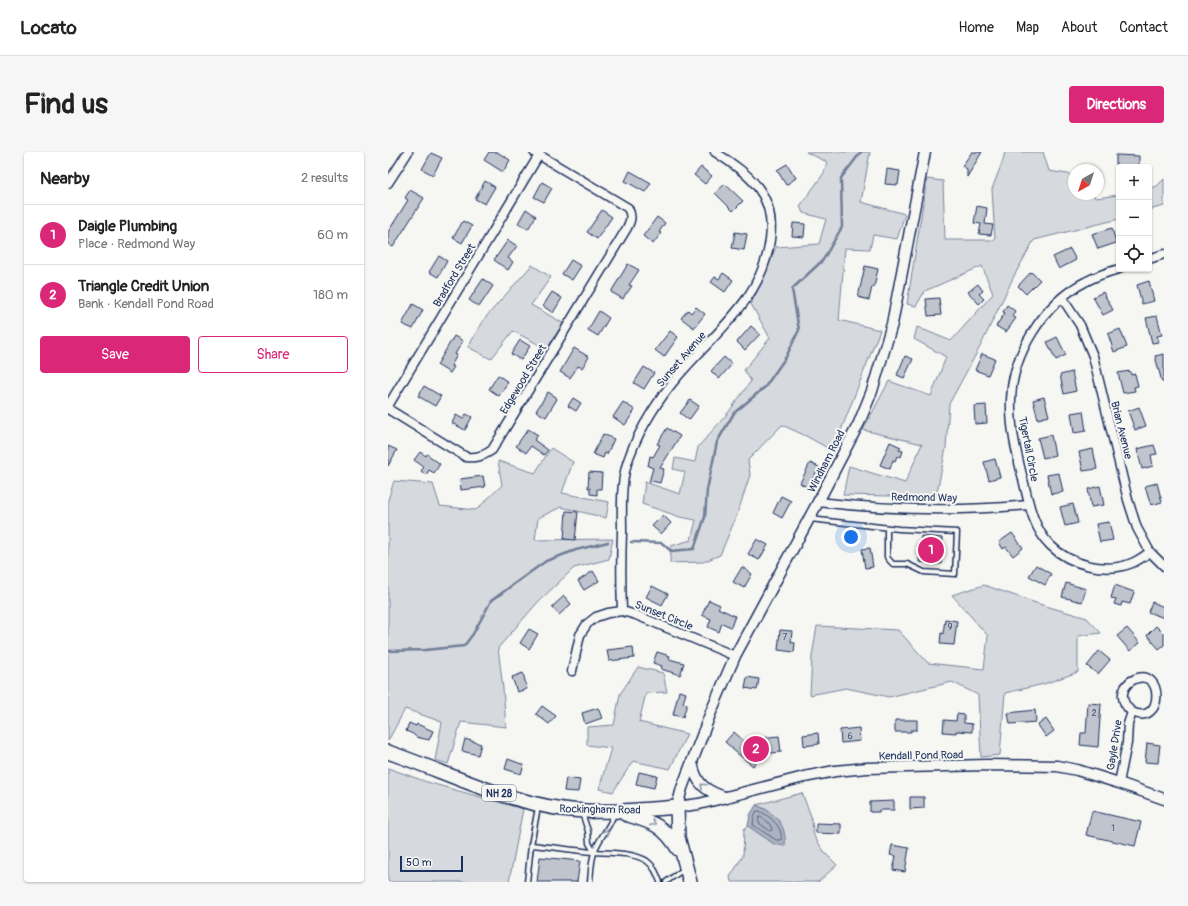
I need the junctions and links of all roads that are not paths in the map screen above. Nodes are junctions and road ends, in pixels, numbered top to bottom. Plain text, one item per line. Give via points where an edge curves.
1 (408, 152) edge
2 (715, 152) edge
3 (925, 152) edge
4 (537, 153) edge
5 (388, 183) edge
6 (1164, 254) edge
7 (1152, 258) edge
8 (1116, 269) edge
9 (1062, 298) junction
10 (388, 407) edge
11 (818, 502) junction
12 (1029, 505) junction
13 (809, 519) junction
14 (887, 528) junction
15 (1150, 552) junction
16 (1164, 566) edge
17 (622, 611) junction
18 (735, 656) junction
19 (572, 671) dead end
20 (1132, 712) junction
21 (388, 752) edge
22 (692, 762) junction
23 (1120, 783) junction
24 (727, 798) junction
25 (1164, 799) edge
26 (538, 805) junction
27 (678, 807) junction
28 (581, 810) junction
29 (616, 811) junction
30 (531, 845) junction
31 (594, 852) junction
32 (682, 855) junction
33 (686, 868) junction
34 (527, 882) edge
35 (590, 882) edge
36 (660, 882) edge
37 (666, 882) edge
38 (690, 882) edge

1 - 5 street
2 - 17 street, Sunset Avenue via 741,170 764,196 770,217 768,252 753,290 740,309 671,384 630,455 622,489
3 - 11 street, Windham Road via 899,290 883,358 859,423
4 - 10 street, Bradford Street
4 - 10 street, Edgewood Street via 628,208 631,221 627,228 492,450 475,458 466,457
6 - 7 street
8 - 9 street, Tigertail Circle via 1085,282
9 - 12 street, Tigertail Circle via 1031,335 1019,359 1012,387 1012,433
9 - 15 street, Brian Avenue via 1080,325 1093,356 1131,511
11 - 12 street, Redmond Way via 910,509
11 - 13 street, Windham Road
12 - 15 street, Tigertail Circle via 1038,528 1050,544 1075,561 1096,567 1122,566 1137,561
13 - 14 lane
13 - 18 street, Windham Road
14 - 14 lane via 957,532 955,574 924,572 912,566 894,564 887,557
15 - 16 street, Brian Avenue
17 - 18 street, Sunset Circle
17 - 19 street, Sunset Circle via 596,617 587,624 580,635
18 - 22 street, Windham Road
20 - 20 street, Gayle Drive via 1143,714 1156,707 1159,692 1150,680 1134,679 1125,687 1123,699
20 - 23 street, Gayle Drive
21 - 26 main road, Rockingham Road / NH 28 via 473,785
24 -> 22 street via 700,784
22 - 27 street, Windham Road
23 - 24 street, Kendall Pond Road via 1057,766 867,768 818,773
23 - 25 street, Kendall Pond Road
24 - 27 street, Kendall Pond Road
26 - 28 main road, Rockingham Road / NH 28
26 - 30 lane
27 - 29 main road, Rockingham Road / NH 28
27 - 32 main road, NH 28 via 678,837
28 - 29 main road, Rockingham Road / NH 28
28 - 31 lane via 588,830 589,843
31 -> 29 lane via 611,825
29 -> 32 main road, NH 28 via 660,827 672,838
30 - 31 lane
30 - 34 lane
31 - 35 lane
31 - 36 lane via 621,854 646,861 656,872
32 - 33 main road, NH 28
33 - 37 lane
33 - 38 main road, NH 28

